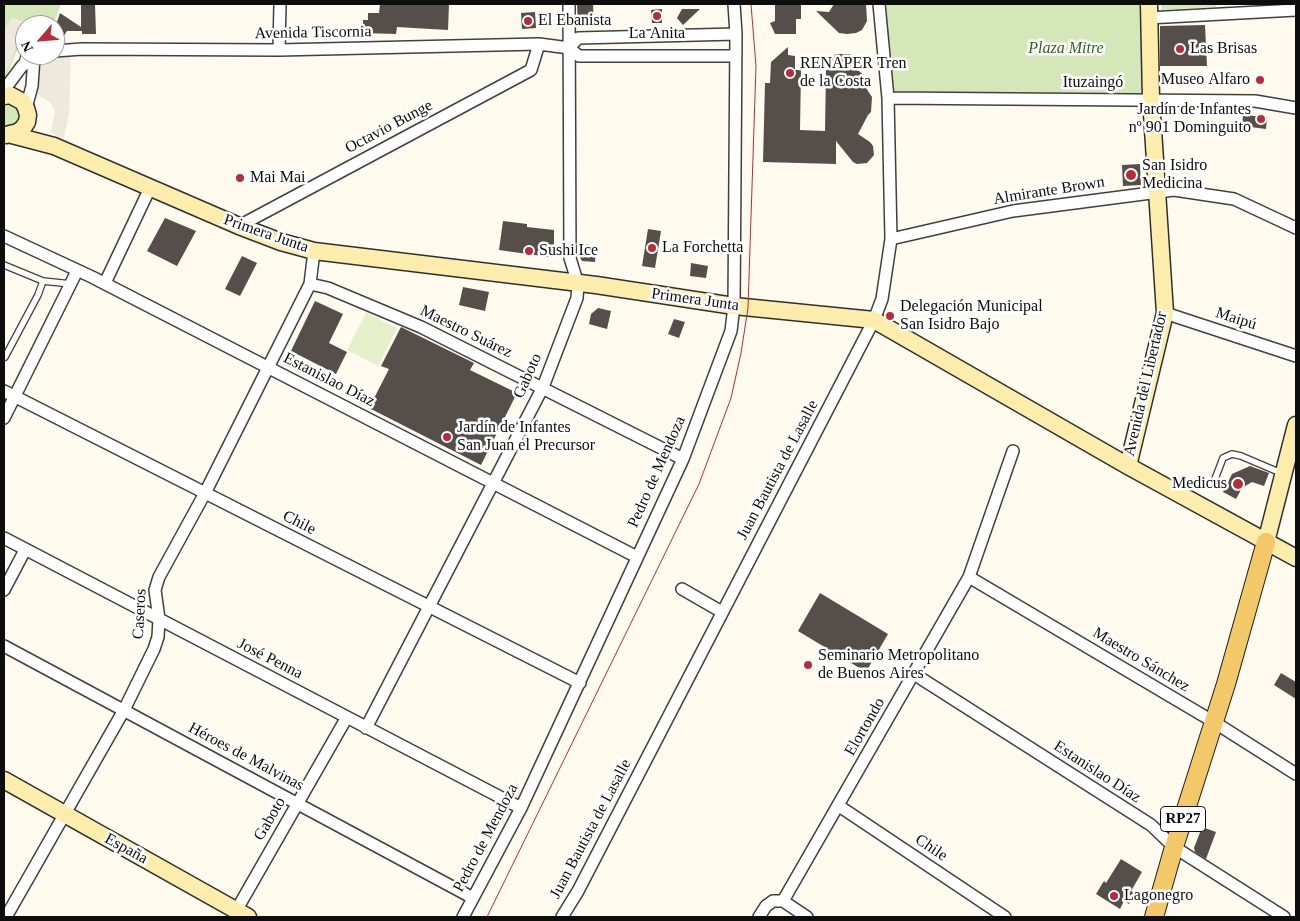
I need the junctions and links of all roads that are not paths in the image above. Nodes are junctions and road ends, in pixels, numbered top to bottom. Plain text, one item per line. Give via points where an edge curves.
1 (280, 4) edge
2 (569, 4) edge
3 (734, 4) edge
4 (879, 4) edge
5 (1296, 10) edge
6 (1149, 11) edge
7 (736, 34) junction
8 (539, 44) junction
9 (569, 48) junction
10 (65, 50) edge
11 (278, 50) junction
12 (735, 56) junction
13 (23, 65) edge
14 (32, 65) edge
15 (4, 90) edge
16 (4, 96) edge
17 (888, 98) junction
18 (1151, 99) junction
19 (1296, 108) edge
20 (27, 111) junction
21 (8, 135) edge
22 (54, 146) junction
23 (150, 188) junction
24 (1157, 191) junction
25 (239, 226) junction
26 (1296, 228) edge
27 (4, 236) edge
28 (891, 239) junction
29 (314, 251) junction
30 (4, 265) edge
31 (77, 271) junction
32 (43, 281) junction
33 (105, 283) junction
34 (72, 284) junction
35 (310, 284) junction
36 (578, 284) junction
37 (734, 306) junction
38 (1165, 313) junction
39 (874, 320) junction
40 (1296, 356) edge
41 (5, 357) dead end
42 (268, 367) junction
43 (543, 388) junction
44 (4, 391) edge
45 (14, 396) junction
46 (4, 418) edge
47 (1296, 425) edge
48 (1012, 451) dead end
49 (683, 459) junction
50 (1128, 466) junction
51 (1283, 474) junction
52 (1215, 479) dead end
53 (493, 483) junction
54 (205, 493) junction
55 (4, 538) edge
56 (1266, 542) junction
57 (25, 550) junction
58 (637, 557) junction
59 (1296, 558) edge
60 (969, 577) junction
61 (682, 588) dead end
62 (4, 590) edge
63 (429, 606) junction
64 (722, 612) junction
65 (159, 620) junction
66 (4, 646) edge
67 (914, 674) junction
68 (580, 683) junction
69 (124, 710) junction
70 (347, 717) junction
71 (1214, 722) junction
72 (366, 728) junction
73 (1296, 774) edge
74 (4, 780) edge
75 (298, 803) junction
76 (839, 806) junction
77 (521, 808) junction
78 (65, 815) junction
79 (1174, 847) junction
80 (473, 898) junction
81 (783, 901) junction
82 (242, 914) edge
83 (6, 917) edge
84 (463, 917) edge
85 (562, 917) edge
86 (759, 917) edge
87 (807, 917) edge
88 (1005, 917) edge
89 (1154, 917) edge
90 (1284, 917) edge

1 - 11 street
2 - 9 street, Gaboto
3 - 7 street, Pedro de Mendoza
4 - 17 street, Juan Bautista de Lasalle
5 - 6 street
6 - 18 street, Avenida del Libertador
7 - 9 street via 578,38
7 - 12 street, Pedro de Mendoza
8 - 9 street, Avenida Tiscornia
8 - 11 street, Avenida Tiscornia
8 - 25 street, Octavio Bunge via 531,70
9 - 12 street, Avenida Tiscornia via 579,56
9 - 36 street, Gaboto via 570,258
10 - 11 street, Avenida Tiscornia
12 - 37 street, Pedro de Mendoza
13 - 15 street
14 - 20 street
16 - 20 street via 17,98
17 - 18 street, Ituzaingó
17 - 28 street, Juan Bautista de Lasalle
18 - 19 street, Ituzaingó via 1254,101
18 - 24 street, Avenida del Libertador
20 - 21 street via 24,128
20 - 22 street, Primera Junta via 39,132
21 - 22 street, Primera Junta
22 - 23 street, Primera Junta
23 - 25 street, Primera Junta
23 - 33 street
24 - 26 street, Almirante Brown via 1174,190 1234,199
24 - 28 street, Almirante Brown via 1013,211
24 - 38 street, Avenida del Libertador
25 - 29 street, Primera Junta
27 - 31 street, Estanislao Díaz
28 - 39 street, Juan Bautista de Lasalle via 882,299
29 - 35 street, Caseros
29 - 36 street, Primera Junta
30 - 32 lane
31 - 33 street, Estanislao Díaz
31 - 34 street
32 - 34 lane
32 - 41 lane
33 - 42 street, Estanislao Díaz
34 - 45 street
35 - 42 street, Caseros
35 - 43 street, Maestro Suárez via 328,288 421,327
36 - 37 street, Primera Junta
36 - 43 street, Gaboto via 577,298
37 - 39 street, Primera Junta
37 - 49 street, Pedro de Mendoza via 731,331
38 - 40 street, Maipú
38 - 50 street, Avenida del Libertador
39 - 50 street, Primera Junta
39 - 64 street, Juan Bautista de Lasalle
42 - 53 street, Estanislao Díaz
42 - 54 street, Caseros
43 - 49 street, Maestro Suárez
43 - 53 street, Gaboto
44 - 45 street, Chile
45 - 46 street
45 - 54 street, Chile
47 - 51 street, RP27
48 - 60 street, Elortondo
49 - 58 street, Pedro de Mendoza
50 - 56 street, Primera Junta
51 - 52 lane via 1232,454 1223,458
51 - 56 street, RP27
53 - 58 street, Estanislao Díaz
53 - 63 street, Gaboto
54 - 63 street, Chile
54 - 65 street, Caseros via 159,576 156,590
55 - 57 street, José Penna
56 - 59 street, Primera Junta
56 - 71 main road, RP27
57 - 62 street
57 - 65 street, José Penna
58 - 68 street, Pedro de Mendoza
60 - 67 street, Elortondo
60 - 71 street, Maestro Sánchez
61 - 64 street
63 - 68 street, Chile
63 - 72 street, Gaboto
64 - 85 street, Juan Bautista de Lasalle
65 - 69 street, Caseros via 154,649
65 - 70 street, José Penna
66 - 69 street, Héroes de Malvinas
67 - 76 street, Elortondo
67 - 79 street, Estanislao Díaz via 1151,825
68 - 77 street, Pedro de Mendoza
69 - 75 street, Héroes de Malvinas
69 - 78 street, Caseros
70 - 72 street, José Penna
70 - 75 street, Gaboto
71 - 73 street, Maestro Sánchez
71 - 79 main road, RP27
72 - 77 street, José Penna
74 - 78 street, España
75 - 80 street, Héroes de Malvinas
75 - 82 street, Gaboto
76 - 81 street, Elortondo
76 - 88 street, Chile
77 - 80 street, Pedro de Mendoza
78 - 82 street, España
78 - 83 street, Caseros
79 - 89 main road, RP27
79 - 90 street, Estanislao Díaz
80 - 84 street, Pedro de Mendoza
81 - 86 street via 773,901
81 - 87 street

